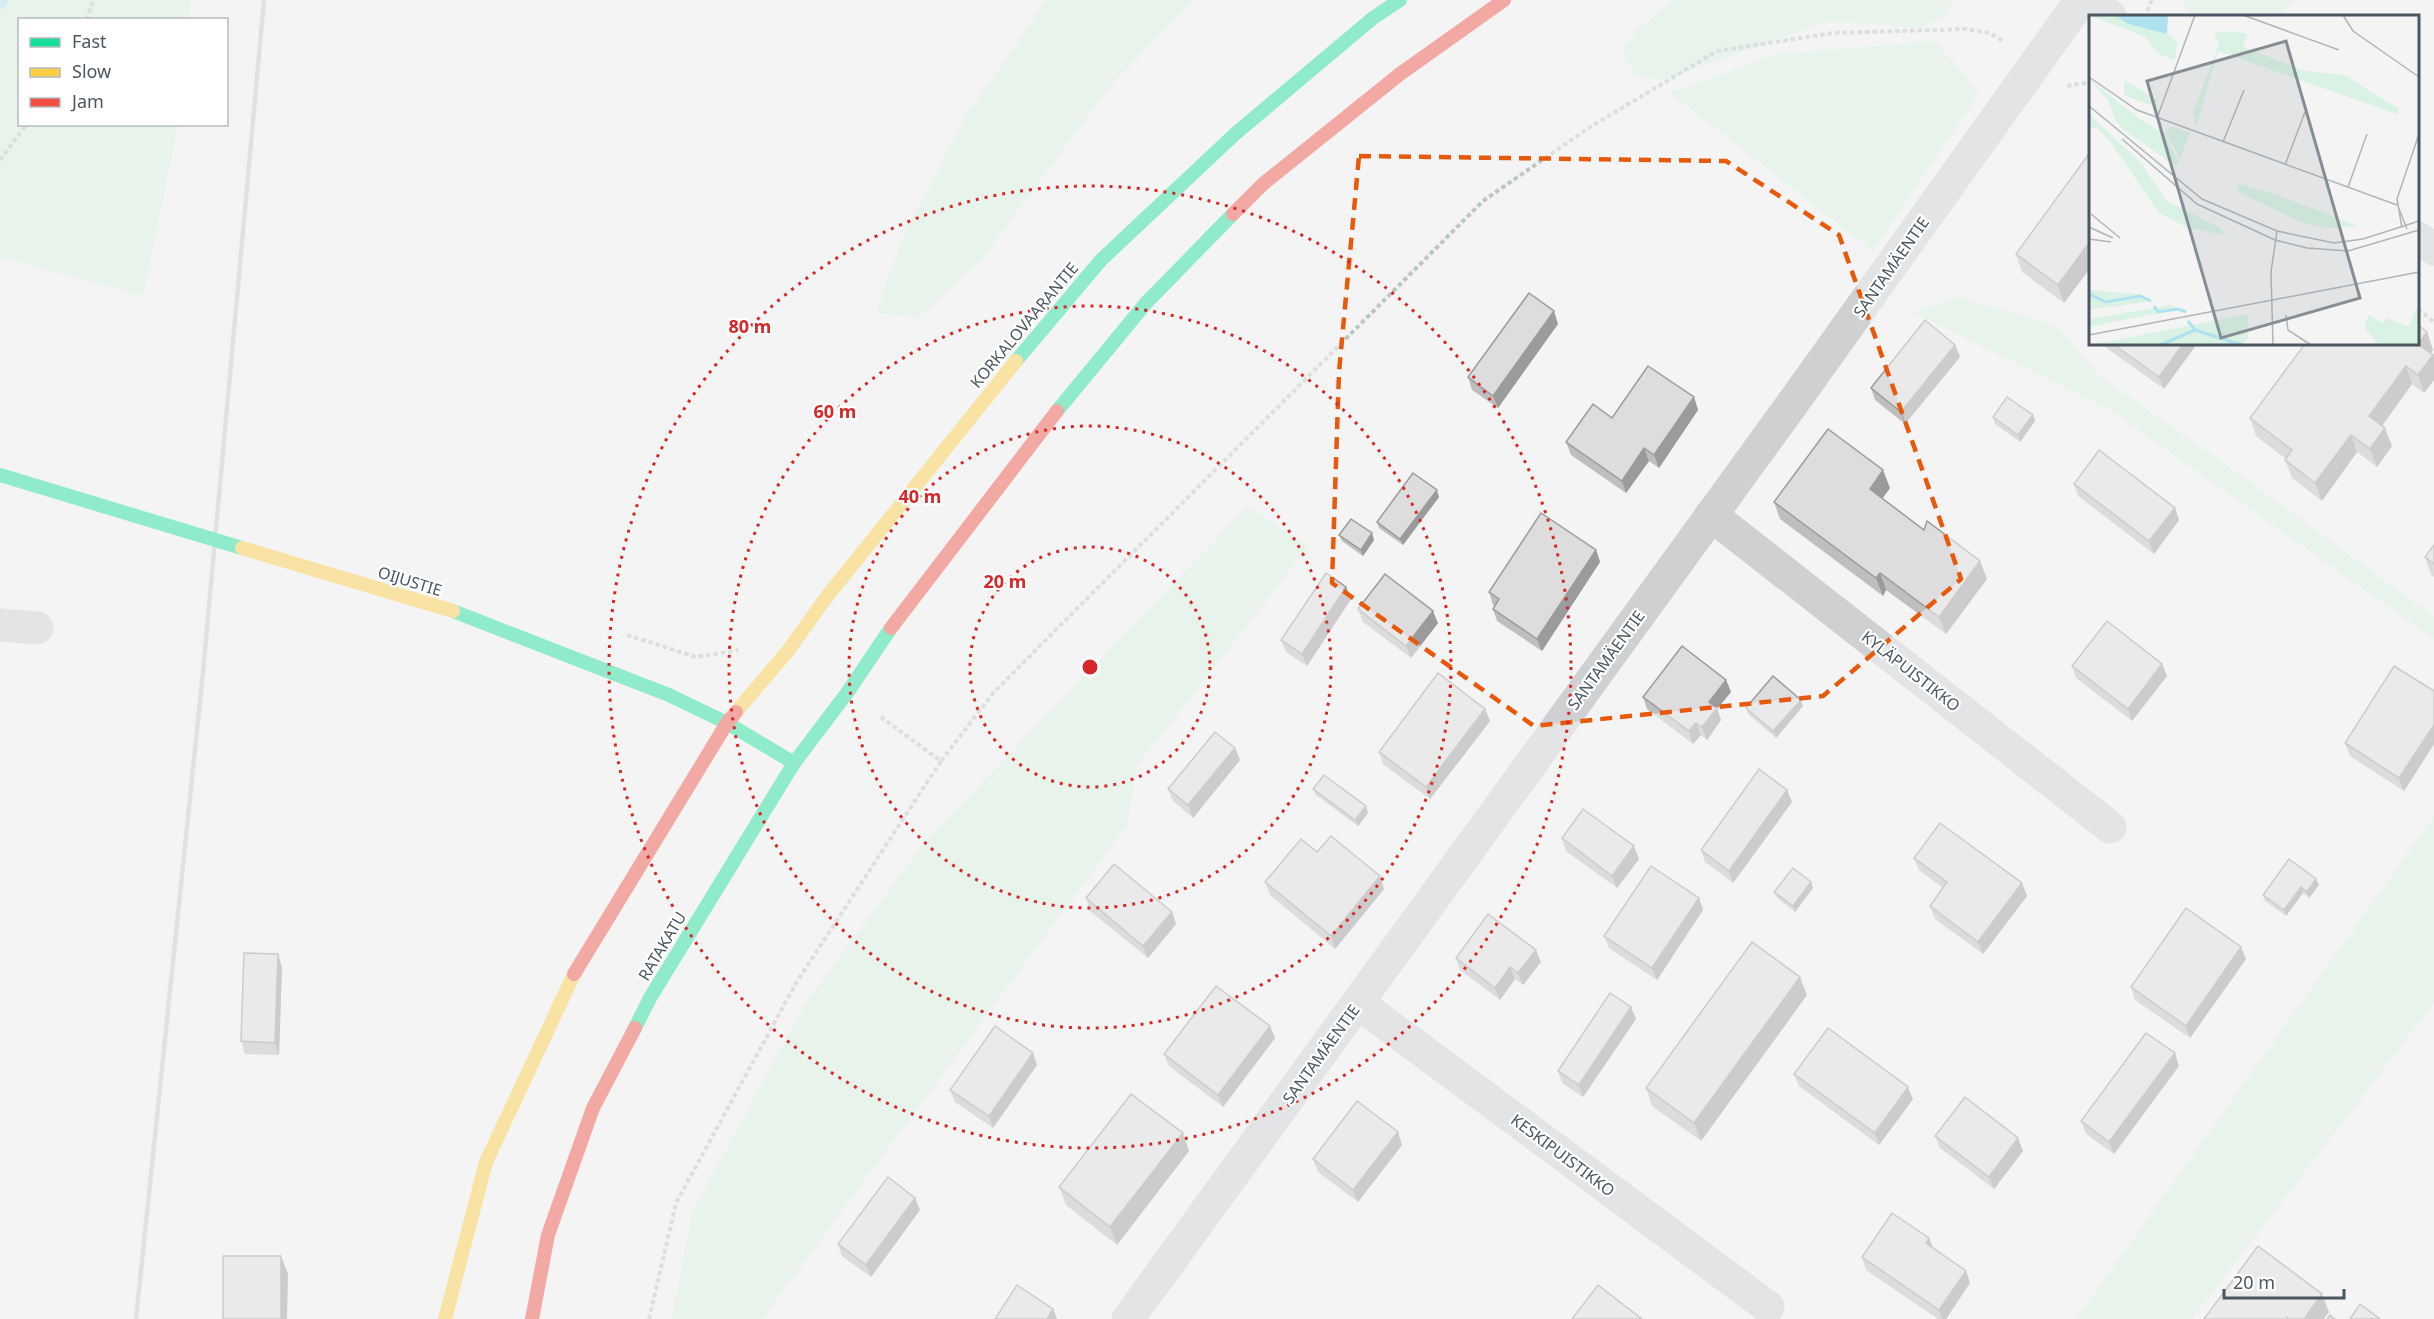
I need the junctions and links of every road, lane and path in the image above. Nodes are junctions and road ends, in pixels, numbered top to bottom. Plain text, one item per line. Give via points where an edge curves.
1 (94, 0) edge
2 (1400, 0) edge
3 (1504, 0) edge
4 (2081, 0) edge
5 (2087, 0) edge
6 (2109, 15) edge
7 (87, 18) edge
8 (2034, 65) junction
9 (26, 126) edge
10 (0, 160) edge
11 (2419, 238) edge
12 (2434, 249) edge
13 (2419, 310) edge
14 (2434, 322) edge
15 (0, 475) edge
16 (1711, 515) junction
17 (0, 625) edge
18 (37, 628) dead end
19 (618, 633) dead end
20 (788, 652) junction
21 (847, 693) junction
22 (727, 723) junction
23 (941, 761) junction
24 (794, 763) junction
25 (2110, 827) dead end
26 (1358, 1002) junction
27 (1768, 1307) dead end
28 (445, 1319) edge
29 (532, 1319) edge
30 (650, 1319) edge
31 (1128, 1319) edge

1 - 7 path
2 - 20 main road, KORKALOVAARANTIE via 1373,18 1235,134 1101,260 978,406 825,599
3 - 21 main road, RATAKATU via 1400,74 1263,184 1146,303 1038,434
4 - 8 street, SANTAMÄENTIE
5 - 6 street
8 - 16 street, SANTAMÄENTIE
8 - 23 path via 1990,33 1966,29 1833,33 1717,51 1587,129 1482,201 994,692
9 - 10 path
11 - 12 street
13 - 14 path
15 - 22 main road, OIJUSTIE, bridge via 453,611 669,696
16 - 25 street, KYLÄPUISTIKKO
16 - 26 street, SANTAMÄENTIE
17 - 18 street
19 - 20 path via 696,657 761,646
20 - 22 main road, KORKALOVAARANTIE
21 - 23 path
21 - 24 main road, RATAKATU
22 - 24 main road, OIJUSTIE
22 - 28 main road via 570,981 486,1162
23 - 30 path via 796,983 676,1203
24 - 29 main road, RATAKATU via 650,998 592,1108 548,1235
26 - 27 street, KESKIPUISTIKKO
26 - 31 street, SANTAMÄENTIE

